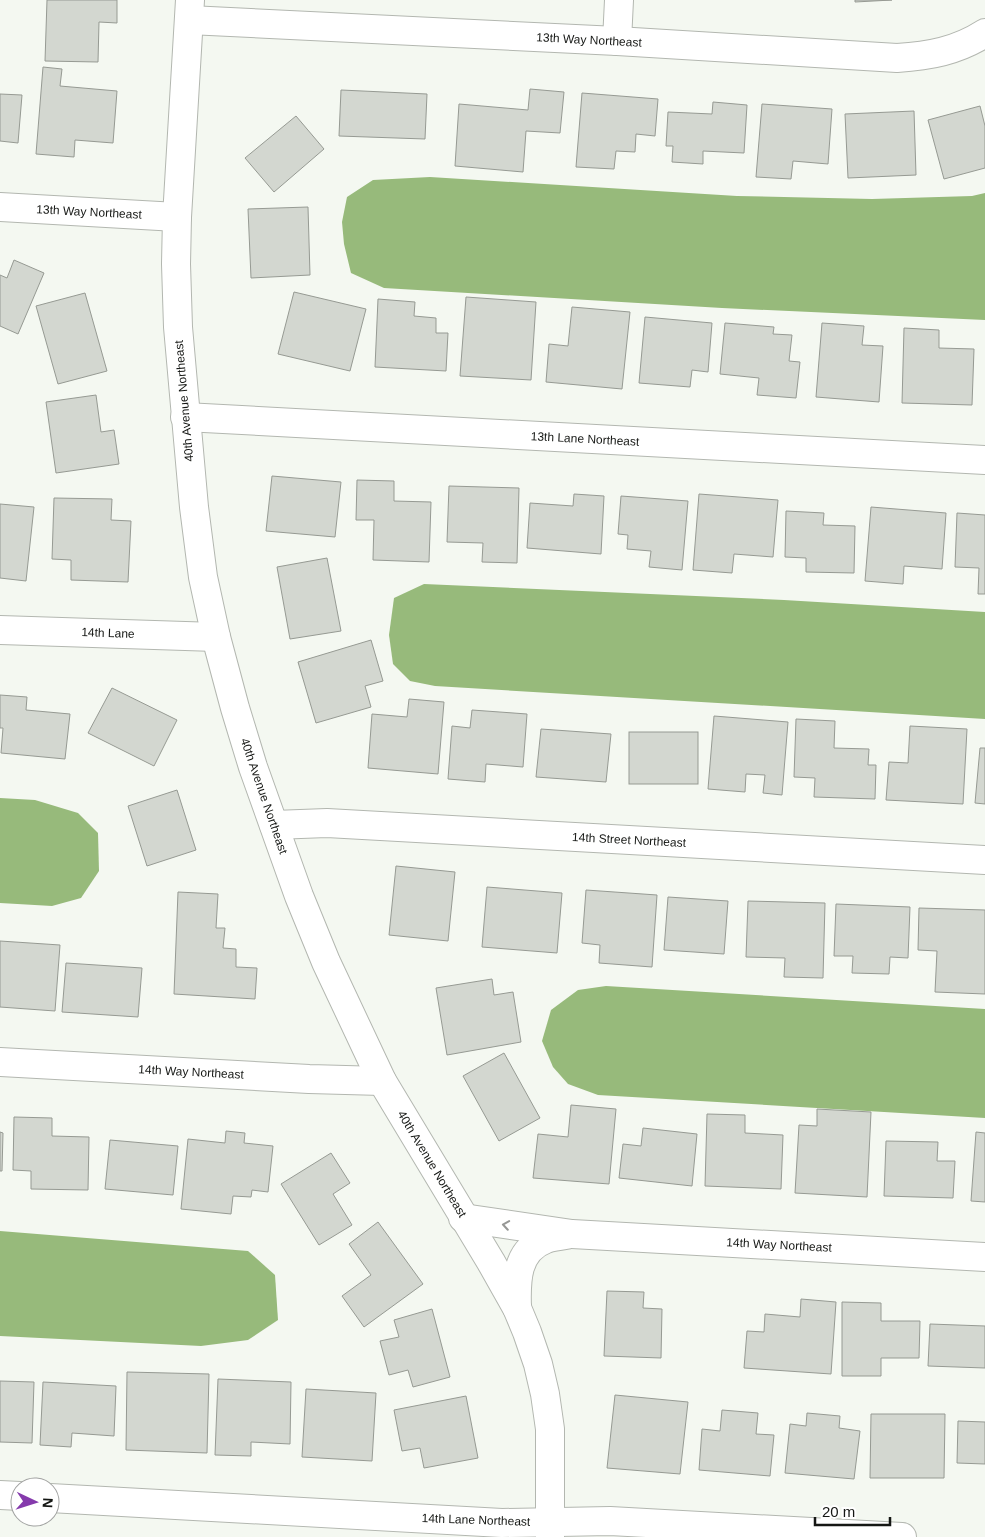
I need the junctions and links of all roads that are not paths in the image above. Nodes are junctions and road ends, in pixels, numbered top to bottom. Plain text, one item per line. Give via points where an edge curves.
1 (619, 0) edge
2 (190, 10) edge
3 (985, 33) edge
4 (616, 41) junction
5 (0, 207) edge
6 (177, 217) junction
7 (185, 417) junction
8 (985, 460) edge
9 (0, 630) edge
10 (216, 637) junction
11 (274, 825) junction
12 (985, 860) edge
13 (0, 1062) edge
14 (382, 1081) junction
15 (464, 1218) junction
16 (572, 1234) junction
17 (985, 1257) edge
18 (517, 1308) junction
19 (60, 1499) edge
20 (550, 1529) edge
21 (902, 1537) edge

1 - 4 street
2 - 4 street, 13th Way Northeast
2 - 6 street, 40th Avenue Northeast
3 - 4 street, 13th Way Northeast via 947,52 897,58
5 - 6 street, 13th Way Northeast
6 - 7 street, 40th Avenue Northeast via 178,327
7 - 8 street, 13th Lane Northeast
7 - 10 street, 40th Avenue Northeast via 203,577
9 - 10 street, 14th Lane
10 - 11 street, 40th Avenue Northeast via 253,767
11 - 12 street, 14th Street Northeast via 327,823
11 - 14 street, 40th Avenue Northeast via 298,896
13 - 14 street, 14th Way Northeast
14 - 15 street, 40th Avenue Northeast
16 -> 15 street, 14th Way Northeast
15 - 18 street, 40th Avenue Northeast
16 - 17 street, 14th Way Northeast
16 - 18 street, 14th Way Northeast via 546,1239 533,1246 524,1257 518,1272
18 - 20 street, 40th Avenue Northeast via 538,1364 545,1394 550,1429
19 - 20 street, 14th Lane Northeast via 502,1523
20 - 21 street, 14th Lane Northeast via 610,1521

